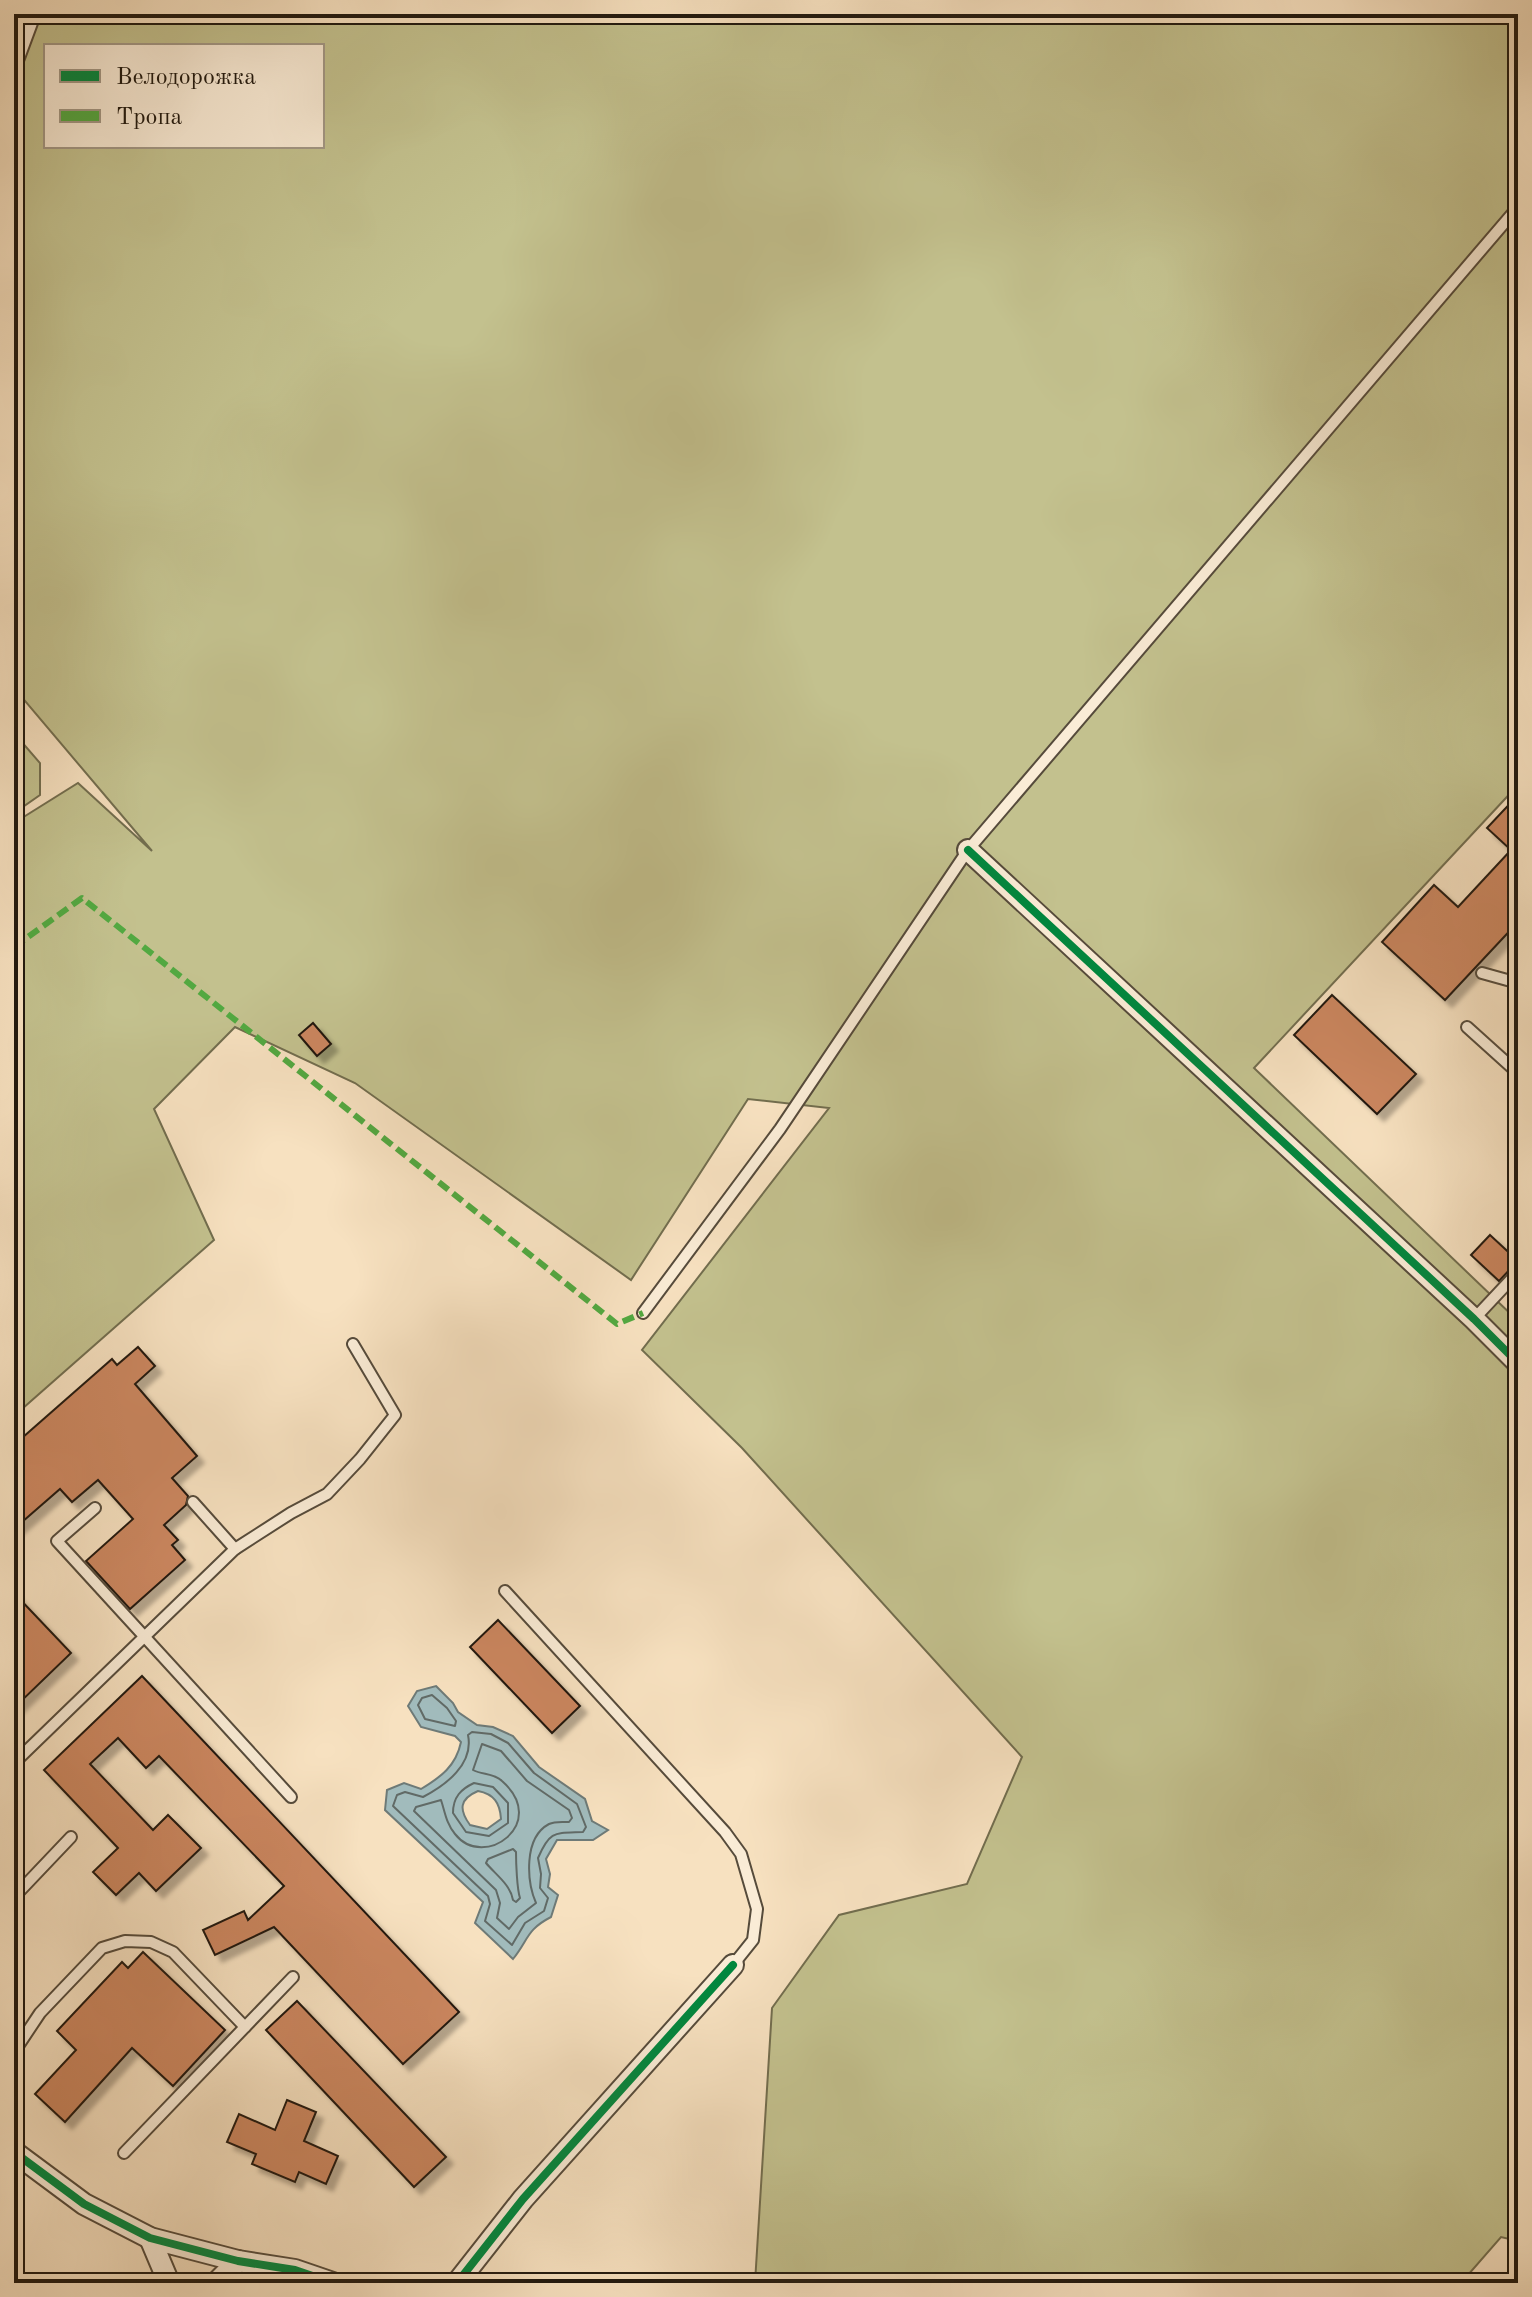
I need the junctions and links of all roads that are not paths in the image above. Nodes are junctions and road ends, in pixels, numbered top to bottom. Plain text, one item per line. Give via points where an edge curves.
1 (30, 14) edge
2 (14, 57) edge
3 (1518, 207) edge
4 (968, 850) junction
5 (1482, 973) dead end
6 (1518, 983) edge
7 (1467, 1027) dead end
8 (1518, 1073) edge
9 (1516, 1277) edge
10 (643, 1313) dead end
11 (1474, 1319) junction
12 (353, 1344) dead end
13 (1518, 1363) edge
14 (193, 1502) dead end
15 (95, 1508) dead end
16 (235, 1549) junction
17 (505, 1591) dead end
18 (142, 1637) junction
19 (14, 1763) edge
20 (291, 1797) dead end
21 (71, 1837) dead end
22 (14, 1897) edge
23 (733, 1965) joint
24 (293, 1977) dead end
25 (245, 2027) junction
26 (14, 2052) edge
27 (14, 2152) edge
28 (124, 2153) dead end
29 (150, 2238) junction
30 (238, 2261) junction
31 (169, 2283) edge
32 (216, 2283) edge
33 (333, 2283) edge
34 (457, 2283) edge

1 - 2 street
3 - 4 lane
4 - 10 lane via 780,1129
4 - 11 street
5 - 6 lane
7 - 8 lane
9 - 11 lane
11 - 13 street
12 - 16 lane via 395,1415 327,1494
14 - 16 lane
15 - 18 lane via 57,1541
16 - 18 lane
17 - 23 lane via 741,1854 757,1909 753,1940
18 - 19 lane
18 - 20 lane
21 - 22 lane
23 - 34 street via 523,2199
24 - 25 lane
25 - 26 lane via 173,1952 151,1942 125,1941 102,1948 40,2013
25 - 28 lane
27 - 29 street via 84,2204
29 - 30 street
29 - 31 street
30 - 32 street
30 - 33 street via 295,2270

